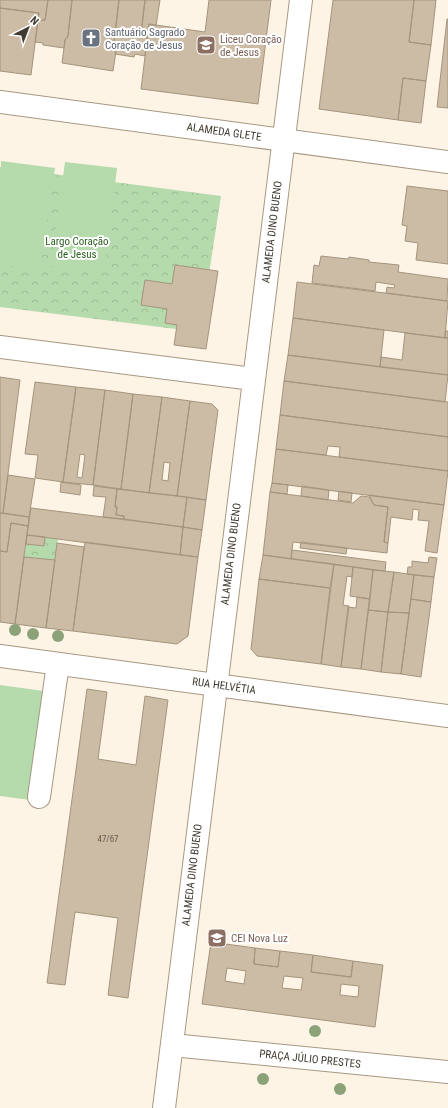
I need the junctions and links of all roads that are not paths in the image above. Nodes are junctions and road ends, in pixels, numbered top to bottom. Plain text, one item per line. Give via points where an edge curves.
1 (300, 0) edge
2 (0, 102) edge
3 (283, 140) junction
4 (448, 162) edge
5 (0, 347) edge
6 (253, 380) junction
7 (0, 656) edge
8 (58, 664) junction
9 (216, 685) junction
10 (448, 716) edge
11 (39, 797) dead end
12 (172, 1045) junction
13 (448, 1072) edge
14 (164, 1108) edge

1 - 3 street, ALAMEDA DINO BUENO
2 - 3 street, ALAMEDA GLETE
3 - 4 street, ALAMEDA GLETE
3 - 6 street, ALAMEDA DINO BUENO
5 - 6 street
6 - 9 street, ALAMEDA DINO BUENO
7 - 8 street, RUA HELVÉTIA
8 - 9 street, RUA HELVÉTIA
8 - 11 street
9 - 10 street, RUA HELVÉTIA
9 - 12 street, ALAMEDA DINO BUENO
12 - 13 street, PRAÇA JÚLIO PRESTES
12 - 14 street, ALAMEDA DINO BUENO

